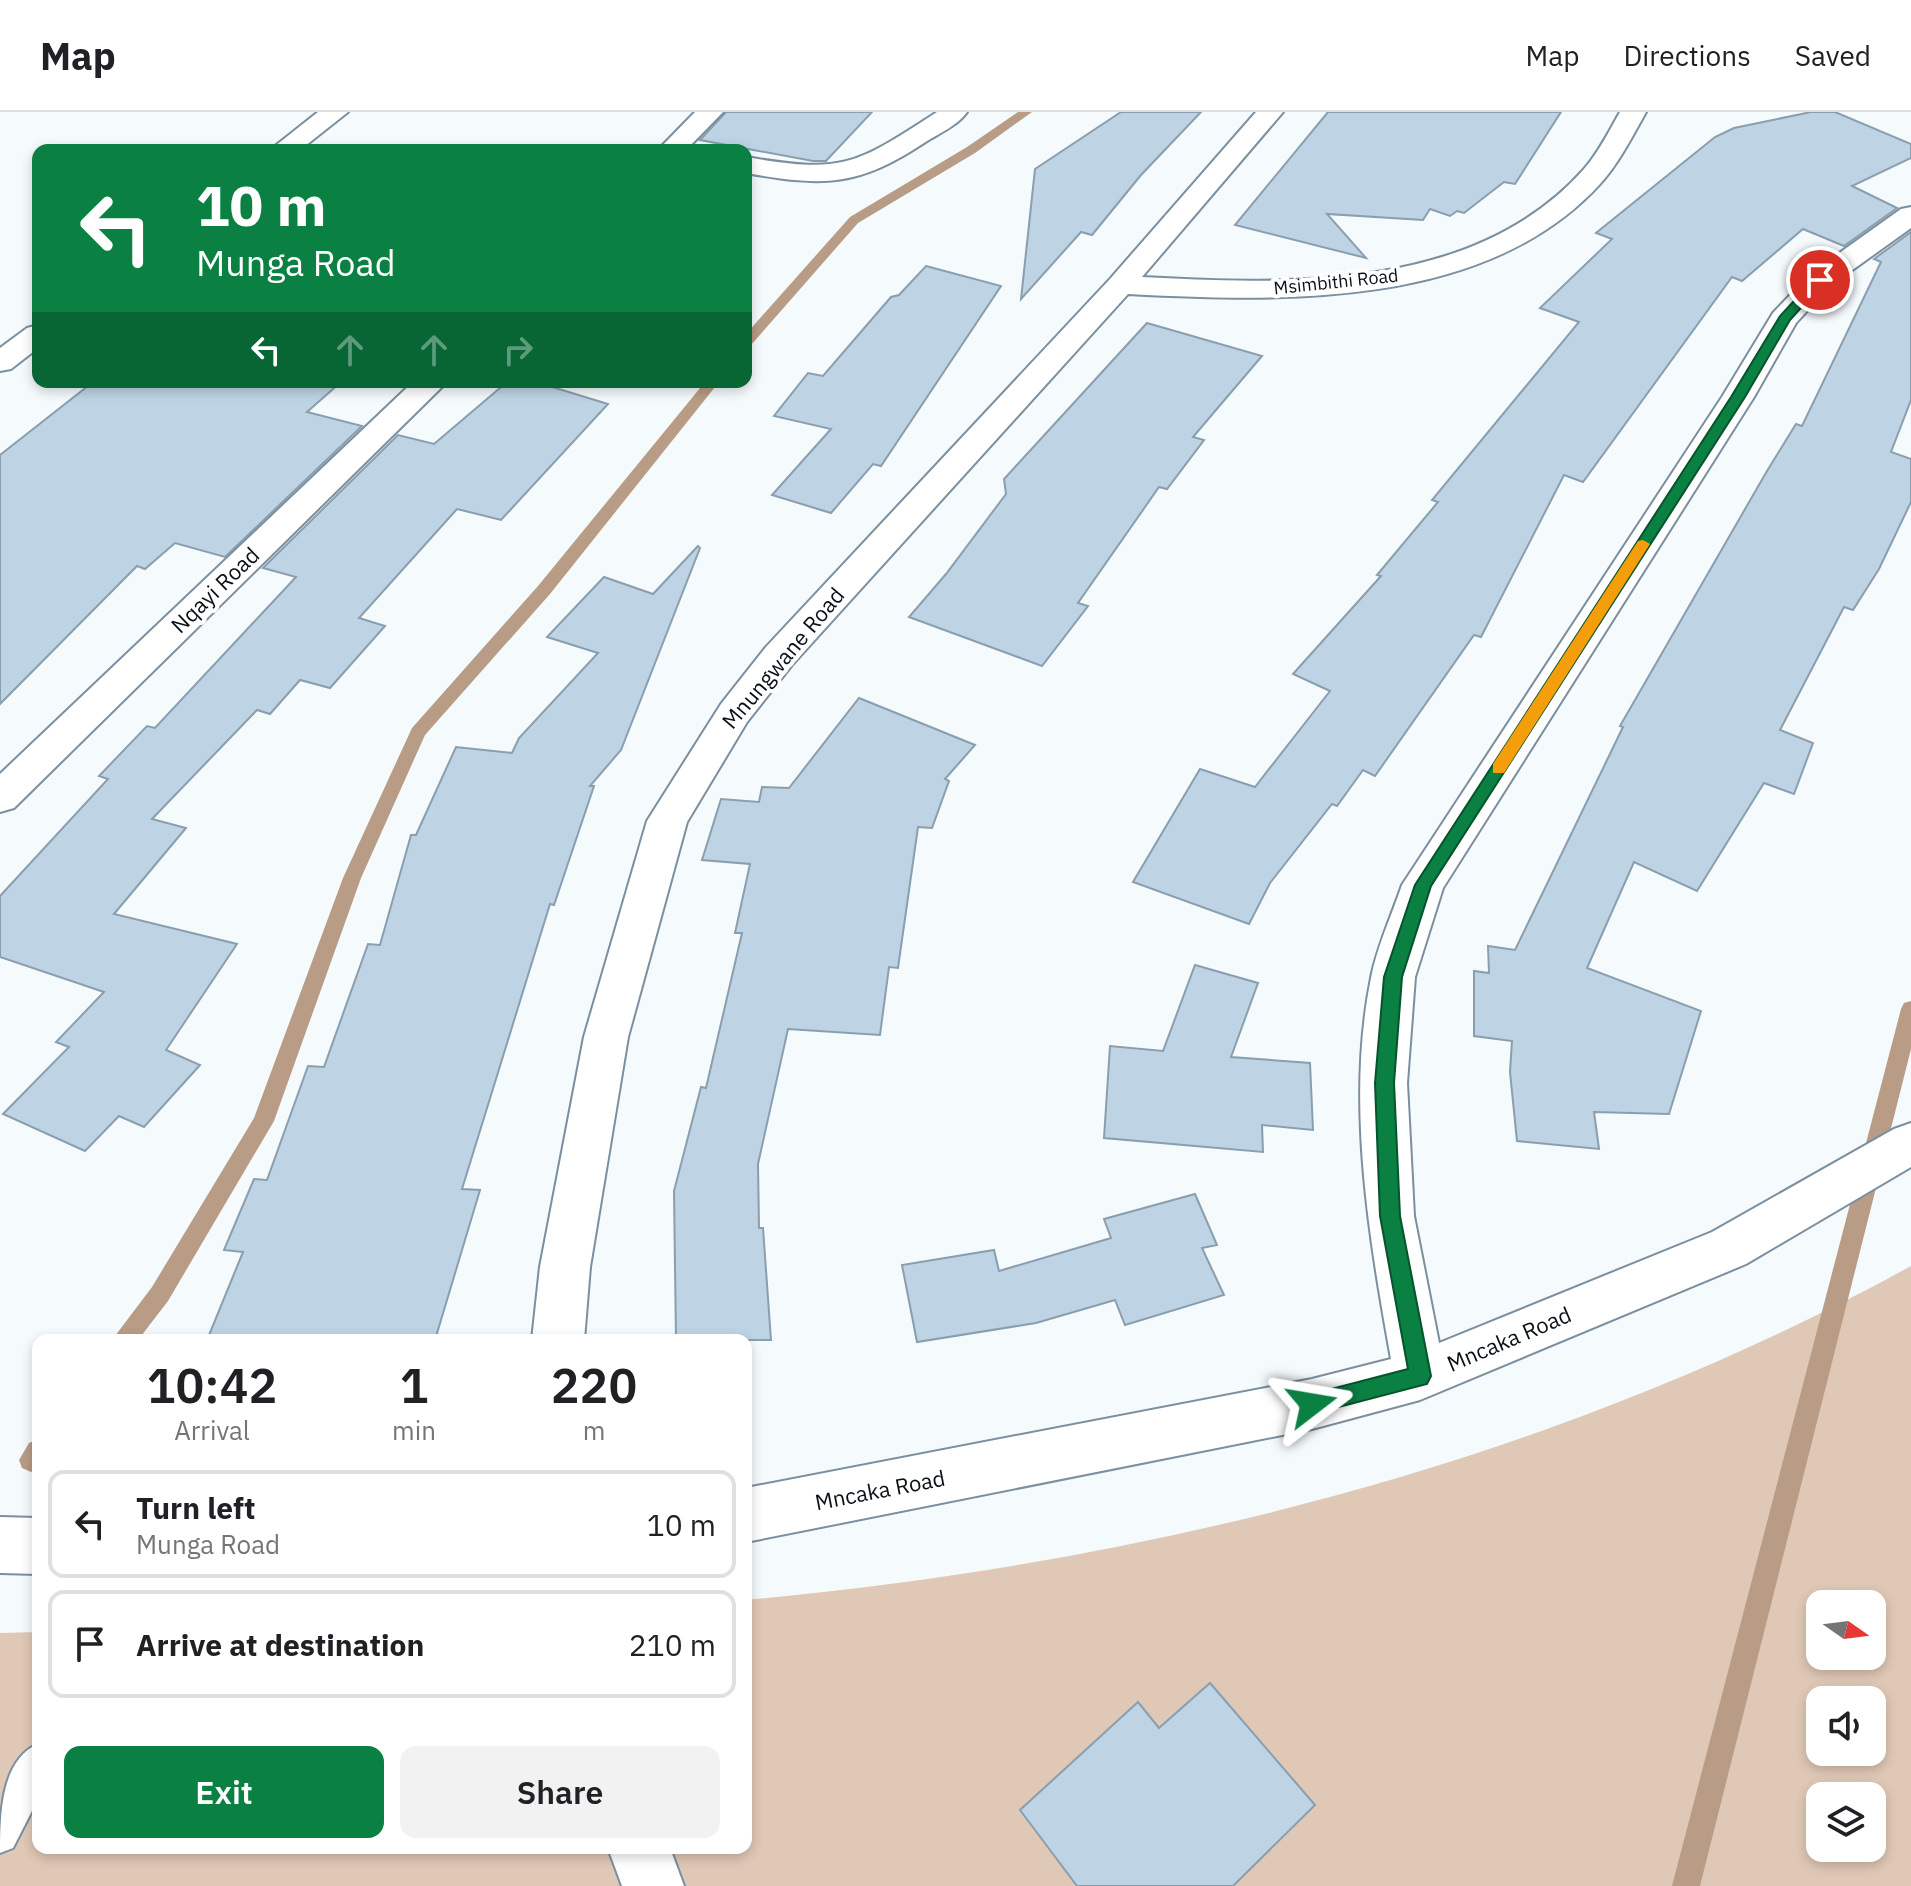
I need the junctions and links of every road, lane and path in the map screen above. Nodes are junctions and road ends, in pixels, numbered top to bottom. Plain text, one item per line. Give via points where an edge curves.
1 (335, 112) edge
2 (710, 112) edge
3 (954, 112) edge
4 (1270, 112) edge
5 (1633, 112) edge
6 (291, 144) edge
7 (677, 144) edge
8 (752, 166) edge
9 (1911, 215) edge
10 (1120, 285) junction
11 (32, 338) edge
12 (0, 362) edge
13 (425, 388) edge
14 (0, 798) edge
15 (1911, 1143) edge
16 (559, 1334) edge
17 (1420, 1376) junction
18 (752, 1514) edge
19 (0, 1545) edge
20 (32, 1546) edge
21 (32, 1774) edge
22 (0, 1835) edge
23 (641, 1854) edge
24 (653, 1886) edge

1 - 6 street
2 - 7 street
3 - 8 street via 890,152 847,171 816,175
4 - 10 street, Mnungwane Road
5 - 10 street, Msimbithi Road via 1597,171 1565,201 1477,256 1386,281 1287,289
9 - 17 street via 1820,280 1784,319 1423,885 1393,977 1384,1083 1390,1216
10 - 16 street, Mnungwane Road via 779,656 734,713 667,821 606,1037 565,1267
11 - 12 street
13 - 14 street, Nqayi Road
15 - 17 street, Mncaka Road via 1729,1248
17 - 18 street, Mncaka Road via 1296,1407
19 - 20 street
21 - 22 lane
23 - 24 street

